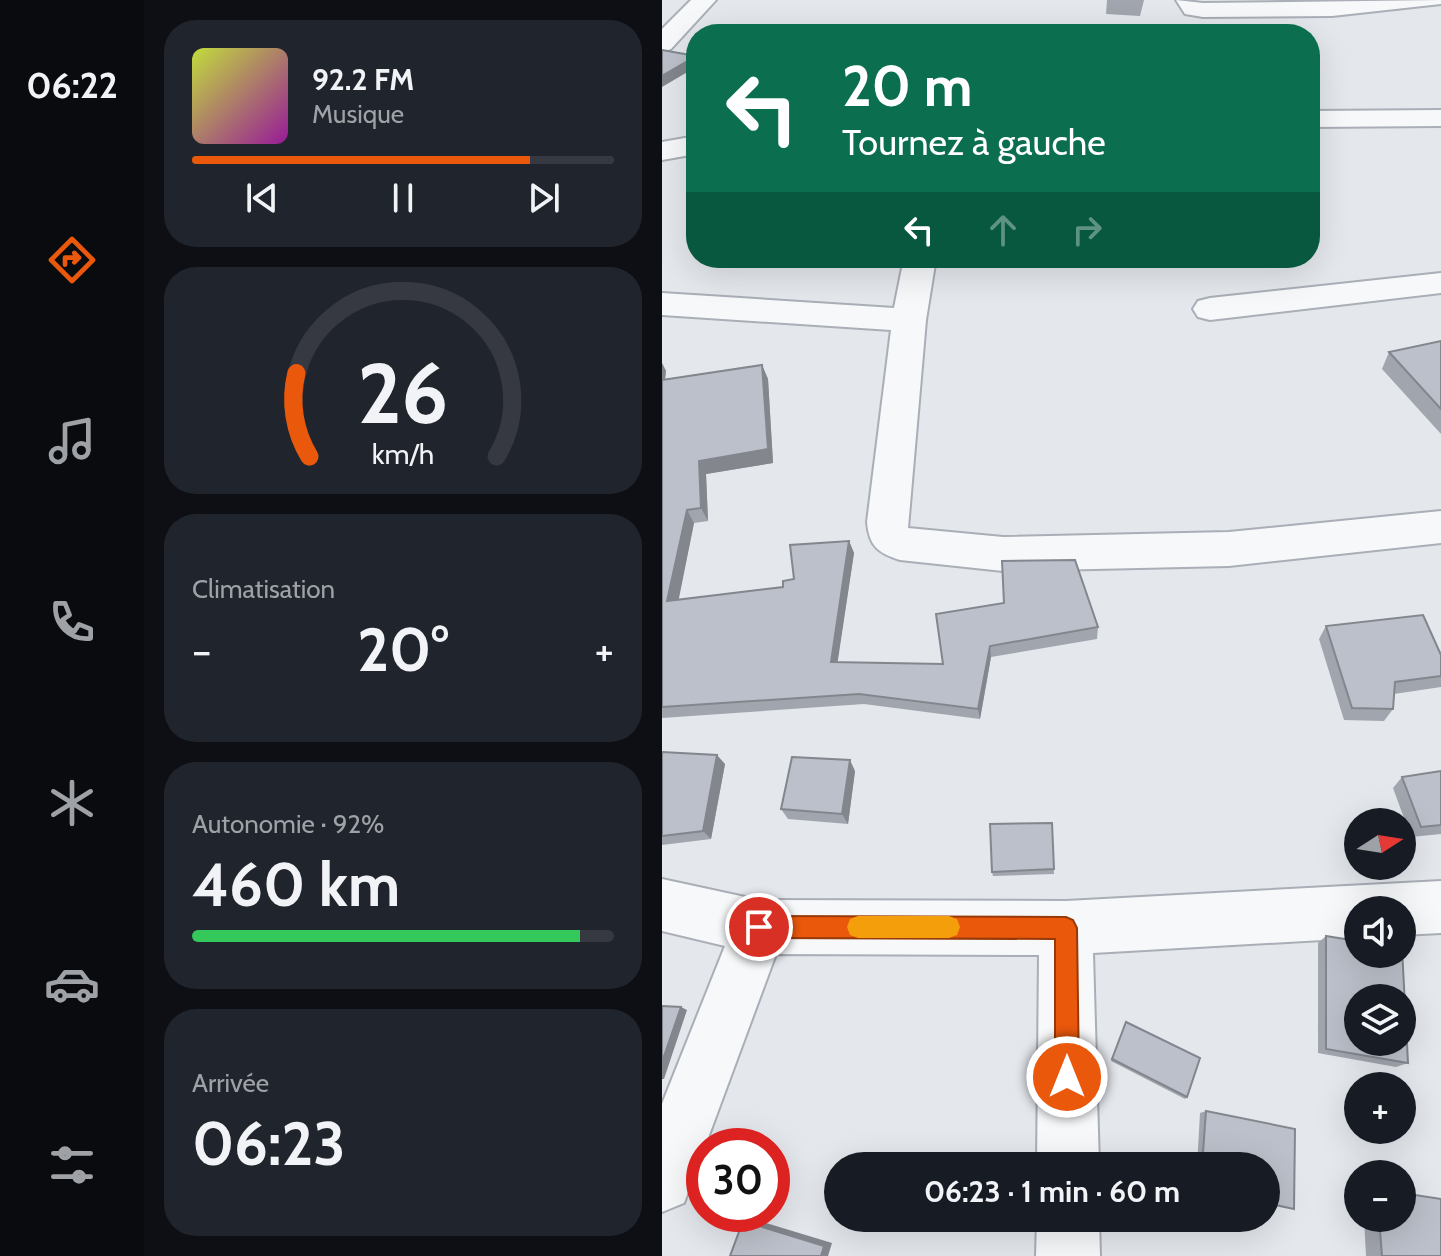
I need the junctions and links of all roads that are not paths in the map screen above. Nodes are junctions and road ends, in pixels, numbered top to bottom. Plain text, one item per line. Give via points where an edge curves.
1 (704, 0) edge
2 (1188, 0) edge
3 (1432, 0) edge
4 (1441, 5) edge
5 (1351, 32) dead end
6 (662, 44) edge
7 (1441, 118) edge
8 (1320, 119) edge
9 (918, 268) edge
10 (1441, 283) edge
11 (662, 304) edge
12 (1210, 309) dead end
13 (909, 320) junction
14 (1441, 527) edge
15 (662, 905) edge
16 (1441, 907) edge
17 (1416, 908) edge
18 (1344, 912) edge
19 (759, 927) junction
20 (1066, 928) junction
21 (675, 1112) edge
22 (1068, 1152) edge
23 (662, 1181) edge
24 (1068, 1232) edge
25 (1068, 1256) edge

1 - 6 street
2 - 3 street via 1194,9 1203,10 1332,9
4 - 5 street via 1410,21
7 - 8 street
9 - 13 street
10 - 12 street
11 - 13 street
13 - 14 street via 887,522 889,537 900,544 1003,554 1229,549
15 - 19 street
16 - 17 street
18 - 20 street
19 - 20 street
19 - 21 street
20 - 22 street
21 - 23 street
24 - 25 street

